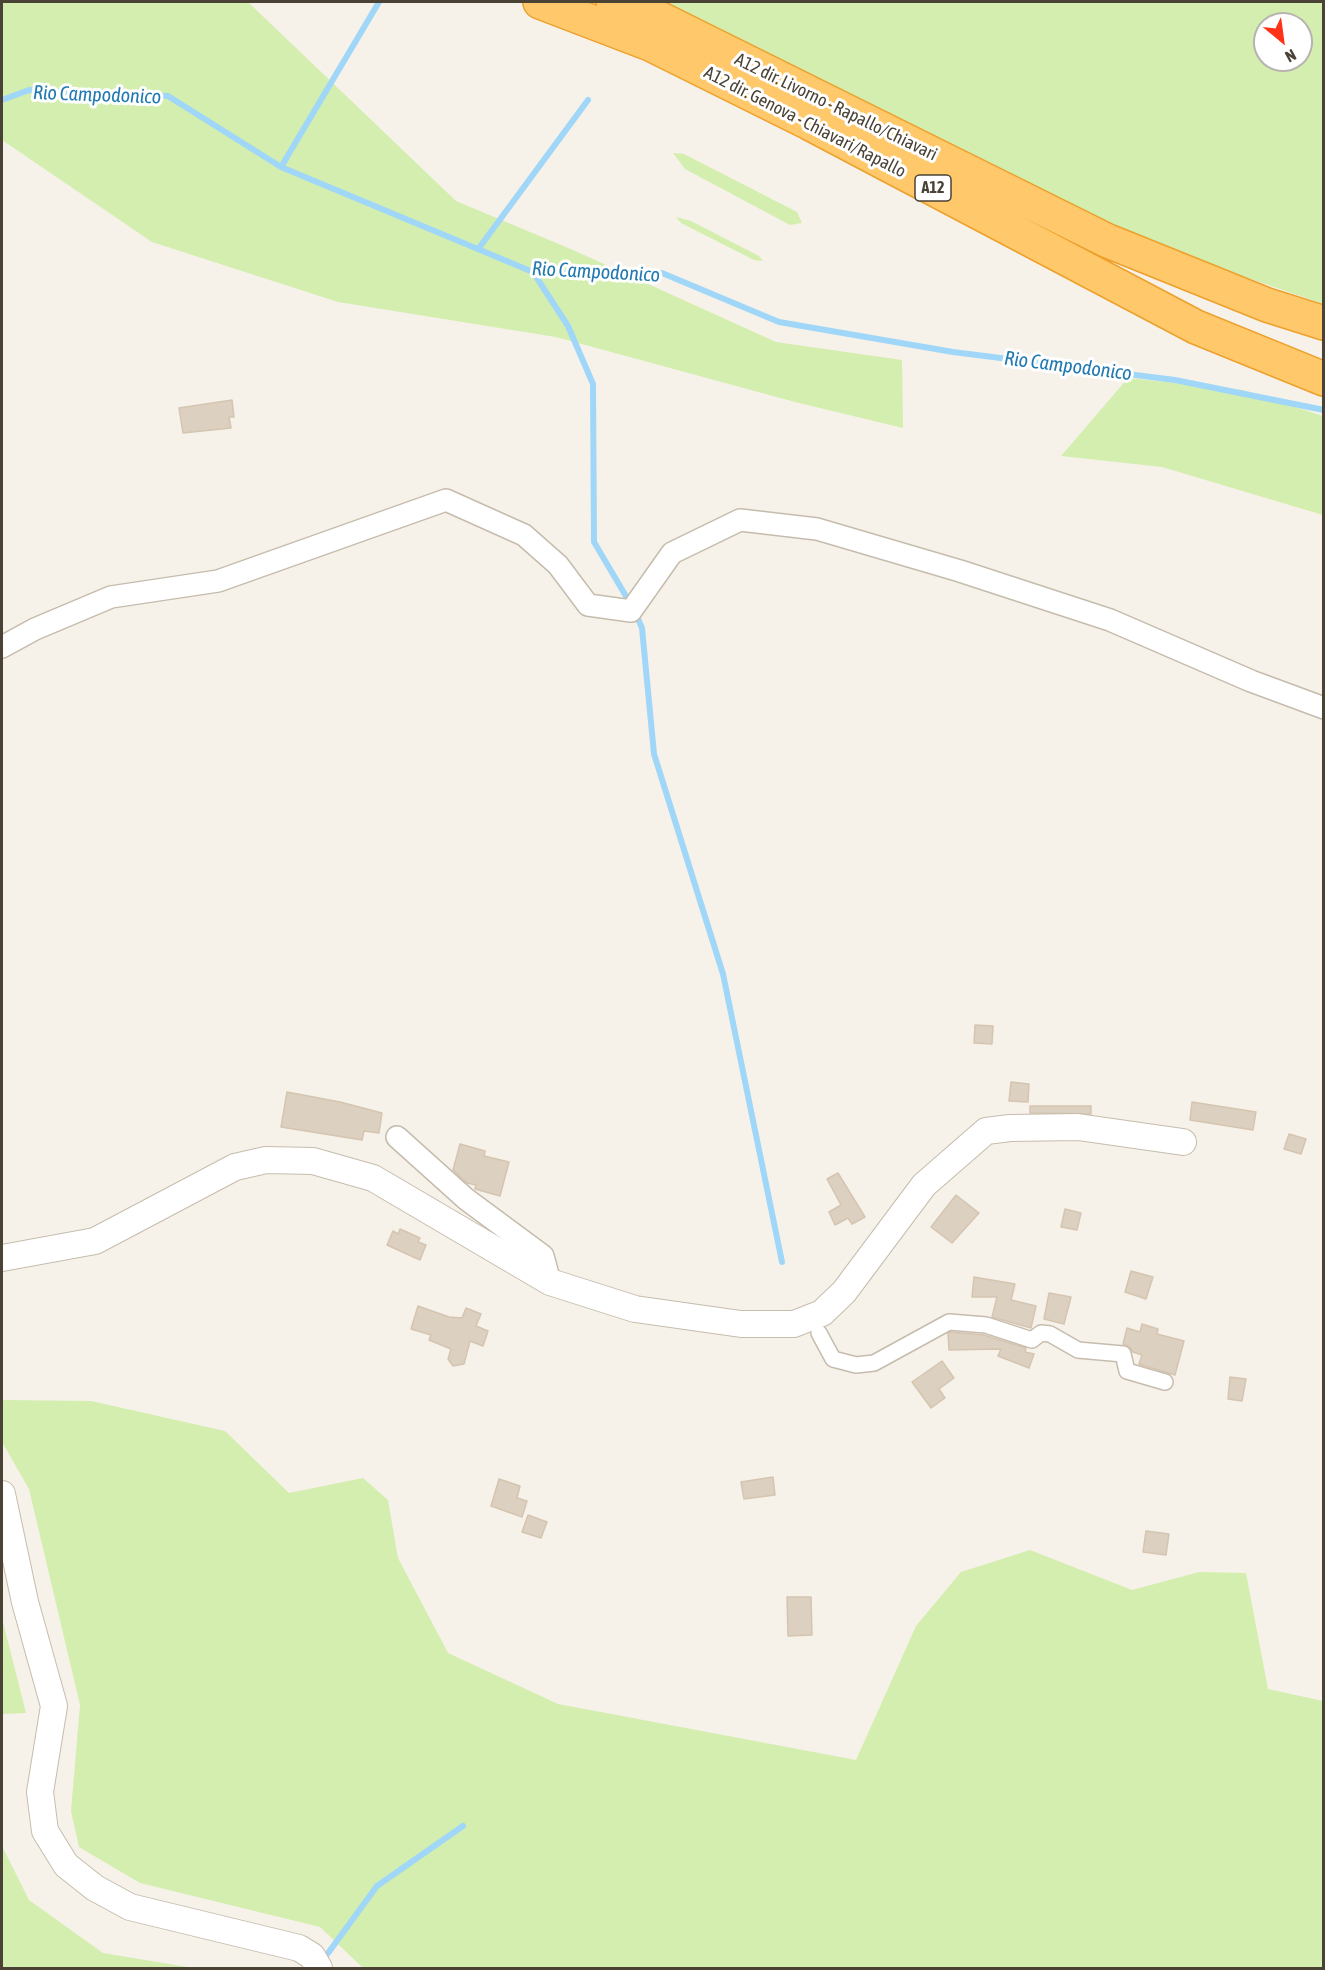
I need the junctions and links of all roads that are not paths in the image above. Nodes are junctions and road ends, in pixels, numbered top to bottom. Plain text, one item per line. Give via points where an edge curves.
1 (540, 2) edge
2 (613, 2) edge
3 (1323, 323) edge
4 (1323, 379) edge
5 (2, 648) edge
6 (1323, 708) edge
7 (397, 1137) dead end
8 (1183, 1142) dead end
9 (2, 1258) edge
10 (550, 1282) junction
11 (819, 1333) dead end
12 (1166, 1382) dead end
13 (2, 1494) edge
14 (319, 1968) edge

1 - 4 highway, A12 dir. Genova - Chiavari/Rapallo / A12 via 650,44 1196,327
2 - 3 highway, A12 dir. Livorno - Rapallo/Chiavari / A12 via 661,19 1108,241 1267,305
5 - 6 street via 34,629 111,597 218,581 446,500 524,535 558,565 588,605 630,611 672,553 741,520 817,530 1110,620
7 - 10 street via 466,1198 543,1256
8 - 10 street via 1078,1127 986,1131 924,1185 844,1292 822,1313 794,1324 741,1324 635,1309
9 - 10 street via 95,1241 235,1167 266,1160 313,1161 373,1178
11 - 12 street via 833,1359 856,1365 874,1363 949,1322 986,1324 1032,1340 1041,1333 1050,1334 1078,1350 1123,1354 1127,1371
13 - 14 street via 25,1602 54,1706 40,1792 45,1832 66,1864 94,1888 130,1906 299,1948 312,1956

